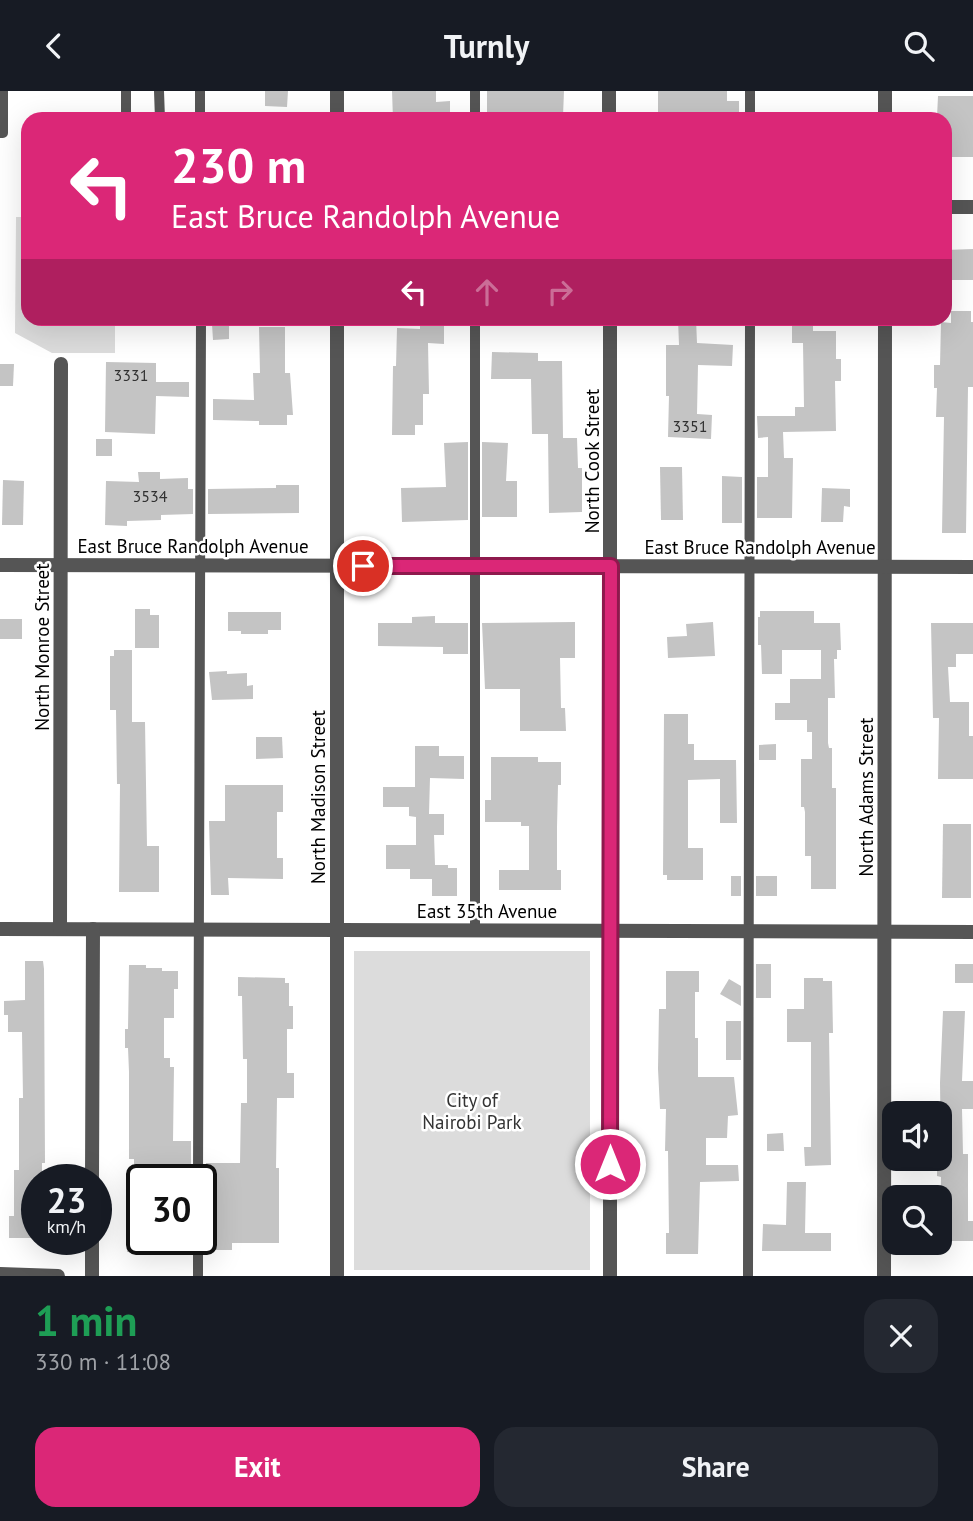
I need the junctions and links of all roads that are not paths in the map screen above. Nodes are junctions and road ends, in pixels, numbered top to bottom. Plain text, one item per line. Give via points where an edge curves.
1 (3, 91) edge
2 (126, 91) edge
3 (159, 91) edge
4 (191, 91) edge
5 (200, 91) edge
6 (337, 91) edge
7 (475, 91) edge
8 (609, 91) edge
9 (750, 91) edge
10 (885, 91) edge
11 (126, 112) edge
12 (160, 112) edge
13 (200, 112) edge
14 (337, 112) edge
15 (475, 112) edge
16 (609, 112) edge
17 (750, 112) edge
18 (885, 112) edge
19 (0, 133) edge
20 (952, 207) edge
21 (973, 208) edge
22 (201, 326) edge
23 (337, 326) edge
24 (475, 326) edge
25 (610, 326) edge
26 (750, 326) edge
27 (885, 326) edge
28 (61, 365) dead end
29 (0, 565) edge
30 (61, 565) junction
31 (199, 565) junction
32 (337, 566) junction
33 (475, 566) junction
34 (611, 566) junction
35 (750, 566) junction
36 (886, 566) junction
37 (973, 567) edge
38 (0, 929) edge
39 (60, 929) junction
40 (93, 929) junction
41 (199, 929) junction
42 (337, 930) junction
43 (475, 930) junction
44 (611, 931) junction
45 (748, 931) junction
46 (885, 932) junction
47 (973, 932) edge
48 (92, 1164) edge
49 (198, 1164) edge
50 (92, 1255) edge
51 (198, 1255) edge
52 (0, 1274) edge
53 (58, 1276) edge
54 (92, 1276) edge
55 (198, 1276) edge
56 (337, 1276) edge
57 (610, 1276) edge
58 (748, 1276) edge
59 (884, 1276) edge

1 - 19 lane
2 - 11 lane
3 - 12 lane
4 - 5 lane
5 - 13 lane
6 - 14 street
7 - 15 lane
8 - 16 street
9 - 17 lane
10 - 18 street
20 - 21 street
22 - 31 lane
23 - 32 street, North Madison Street
24 - 33 lane
25 - 34 street, North Cook Street
26 - 35 lane
27 - 36 street, North Adams Street
28 - 30 street, North Monroe Street
29 - 30 street, East Bruce Randolph Avenue
30 - 31 street, East Bruce Randolph Avenue
30 - 39 street, North Monroe Street
31 - 32 street, East Bruce Randolph Avenue
31 - 41 lane
32 - 33 street, East Bruce Randolph Avenue
32 - 42 street, North Madison Street
33 - 34 street, East Bruce Randolph Avenue
33 - 43 lane
34 - 35 street, East Bruce Randolph Avenue
34 - 44 street, North Cook Street
35 - 36 street, East Bruce Randolph Avenue
35 - 45 lane
36 - 37 street, East Bruce Randolph Avenue
36 - 46 street, North Adams Street
38 - 39 street, East 35th Avenue
39 - 40 street, East 35th Avenue
40 - 41 street, East 35th Avenue
40 - 48 street
41 - 42 street, East 35th Avenue
41 - 49 lane
42 - 43 street, East 35th Avenue
42 - 56 street, North Madison Street
43 - 44 street, East 35th Avenue
44 - 45 street, East 35th Avenue
44 - 57 street, North Cook Street
45 - 46 street, East 35th Avenue
45 - 58 lane
46 - 47 street, East 35th Avenue
46 - 59 street, North Adams Street
50 - 54 street
51 - 55 lane
52 - 53 street

